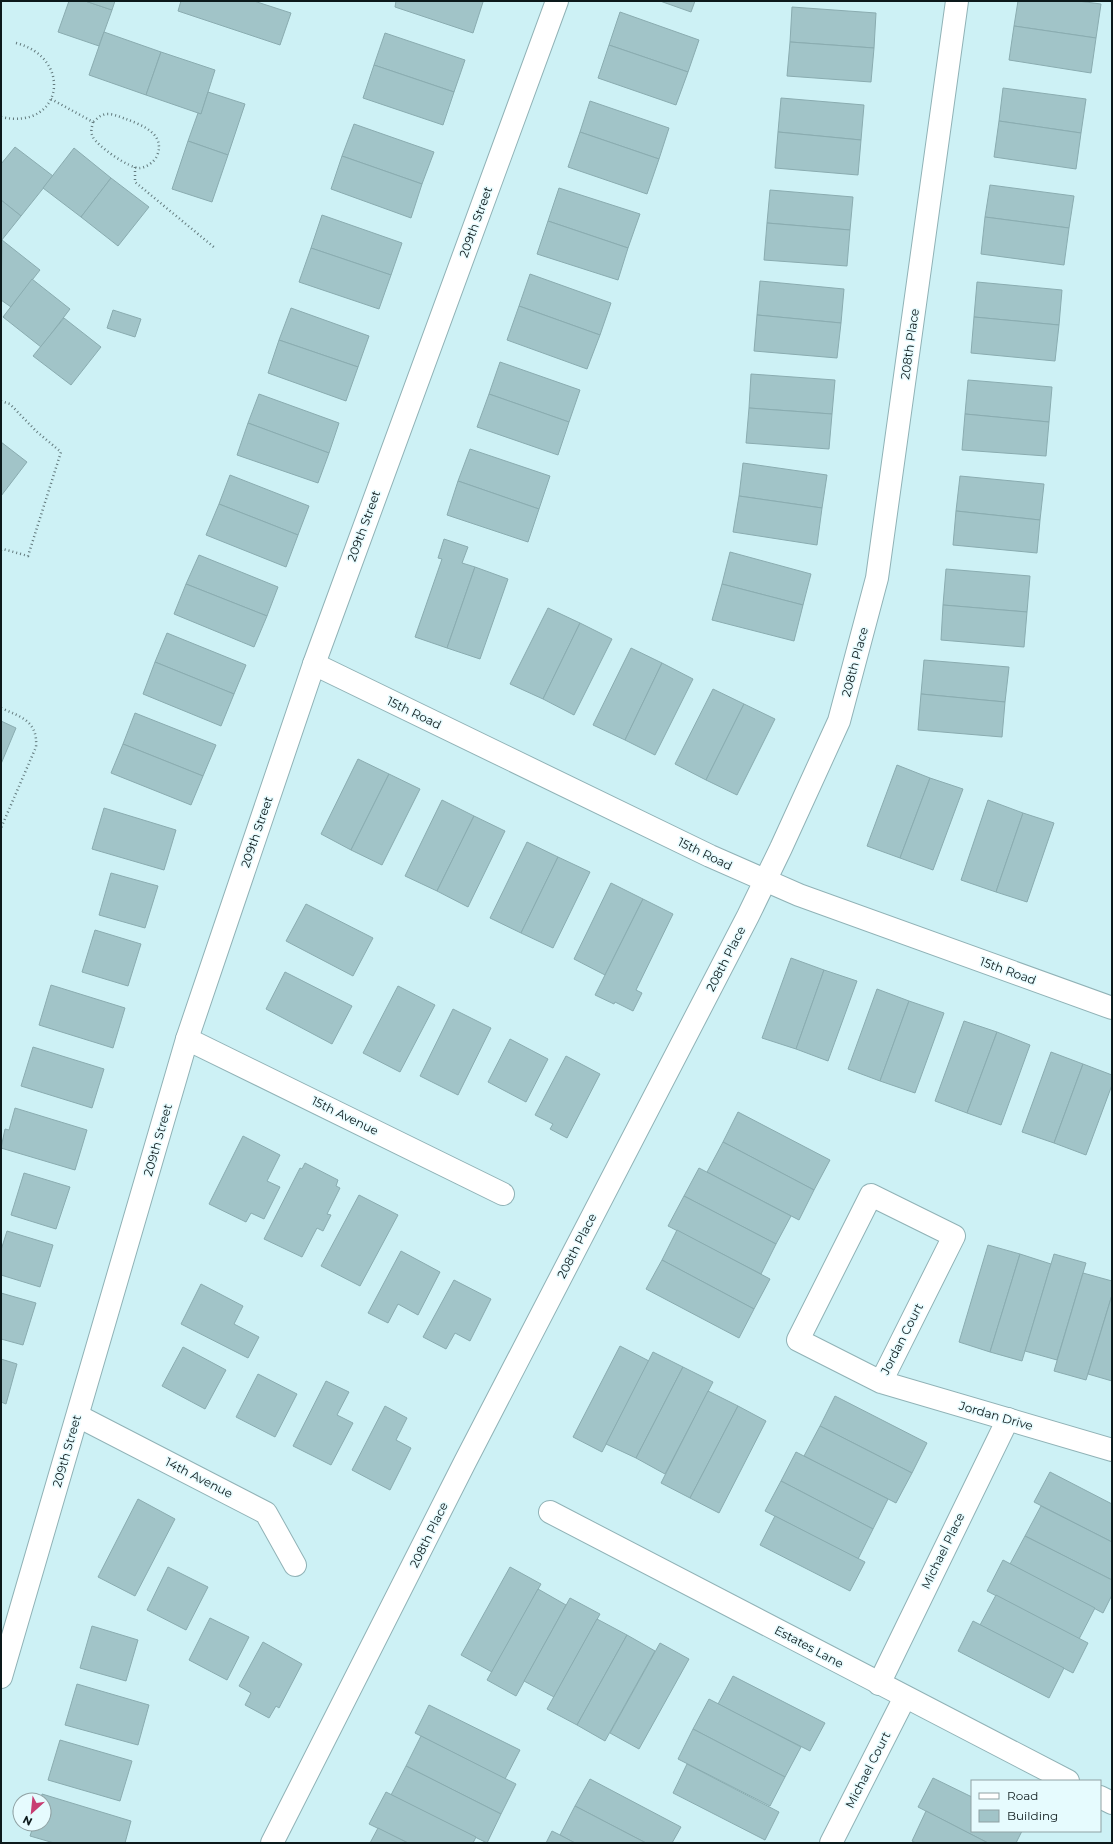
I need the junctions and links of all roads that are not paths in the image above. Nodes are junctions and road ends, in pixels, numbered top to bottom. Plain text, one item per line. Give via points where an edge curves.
1 (557, 1) edge
2 (957, 1) edge
3 (314, 664) junction
4 (764, 881) junction
5 (1112, 1008) edge
6 (187, 1039) junction
7 (503, 1194) dead end
8 (881, 1382) junction
9 (78, 1416) junction
10 (1008, 1419) junction
11 (1112, 1450) edge
12 (550, 1512) dead end
13 (295, 1565) dead end
14 (1, 1677) edge
15 (879, 1684) junction
16 (905, 1697) junction
17 (1066, 1780) edge
18 (1101, 1798) edge
19 (1112, 1803) edge
20 (272, 1843) edge
21 (831, 1843) edge

1 - 3 street, 209th Street
2 - 4 street, 208th Place via 877,578 839,720
3 - 4 street, 15th Road
3 - 6 street, 209th Street
4 - 5 street, 15th Road
4 - 20 street, 208th Place
6 - 7 street, 15th Avenue
6 - 9 street, 209th Street
8 - 8 street, Jordan Court via 954,1236 872,1195 798,1340
8 - 10 street, Jordan Drive
9 - 13 street, 14th Avenue via 266,1513
9 - 14 street, 209th Street
10 - 11 street, Jordan Drive
10 - 15 street, Michael Place
12 - 15 street, Estates Lane
15 - 16 street, Estates Lane
16 - 17 street, Estates Lane
16 - 21 street, Michael Court
18 - 19 street

